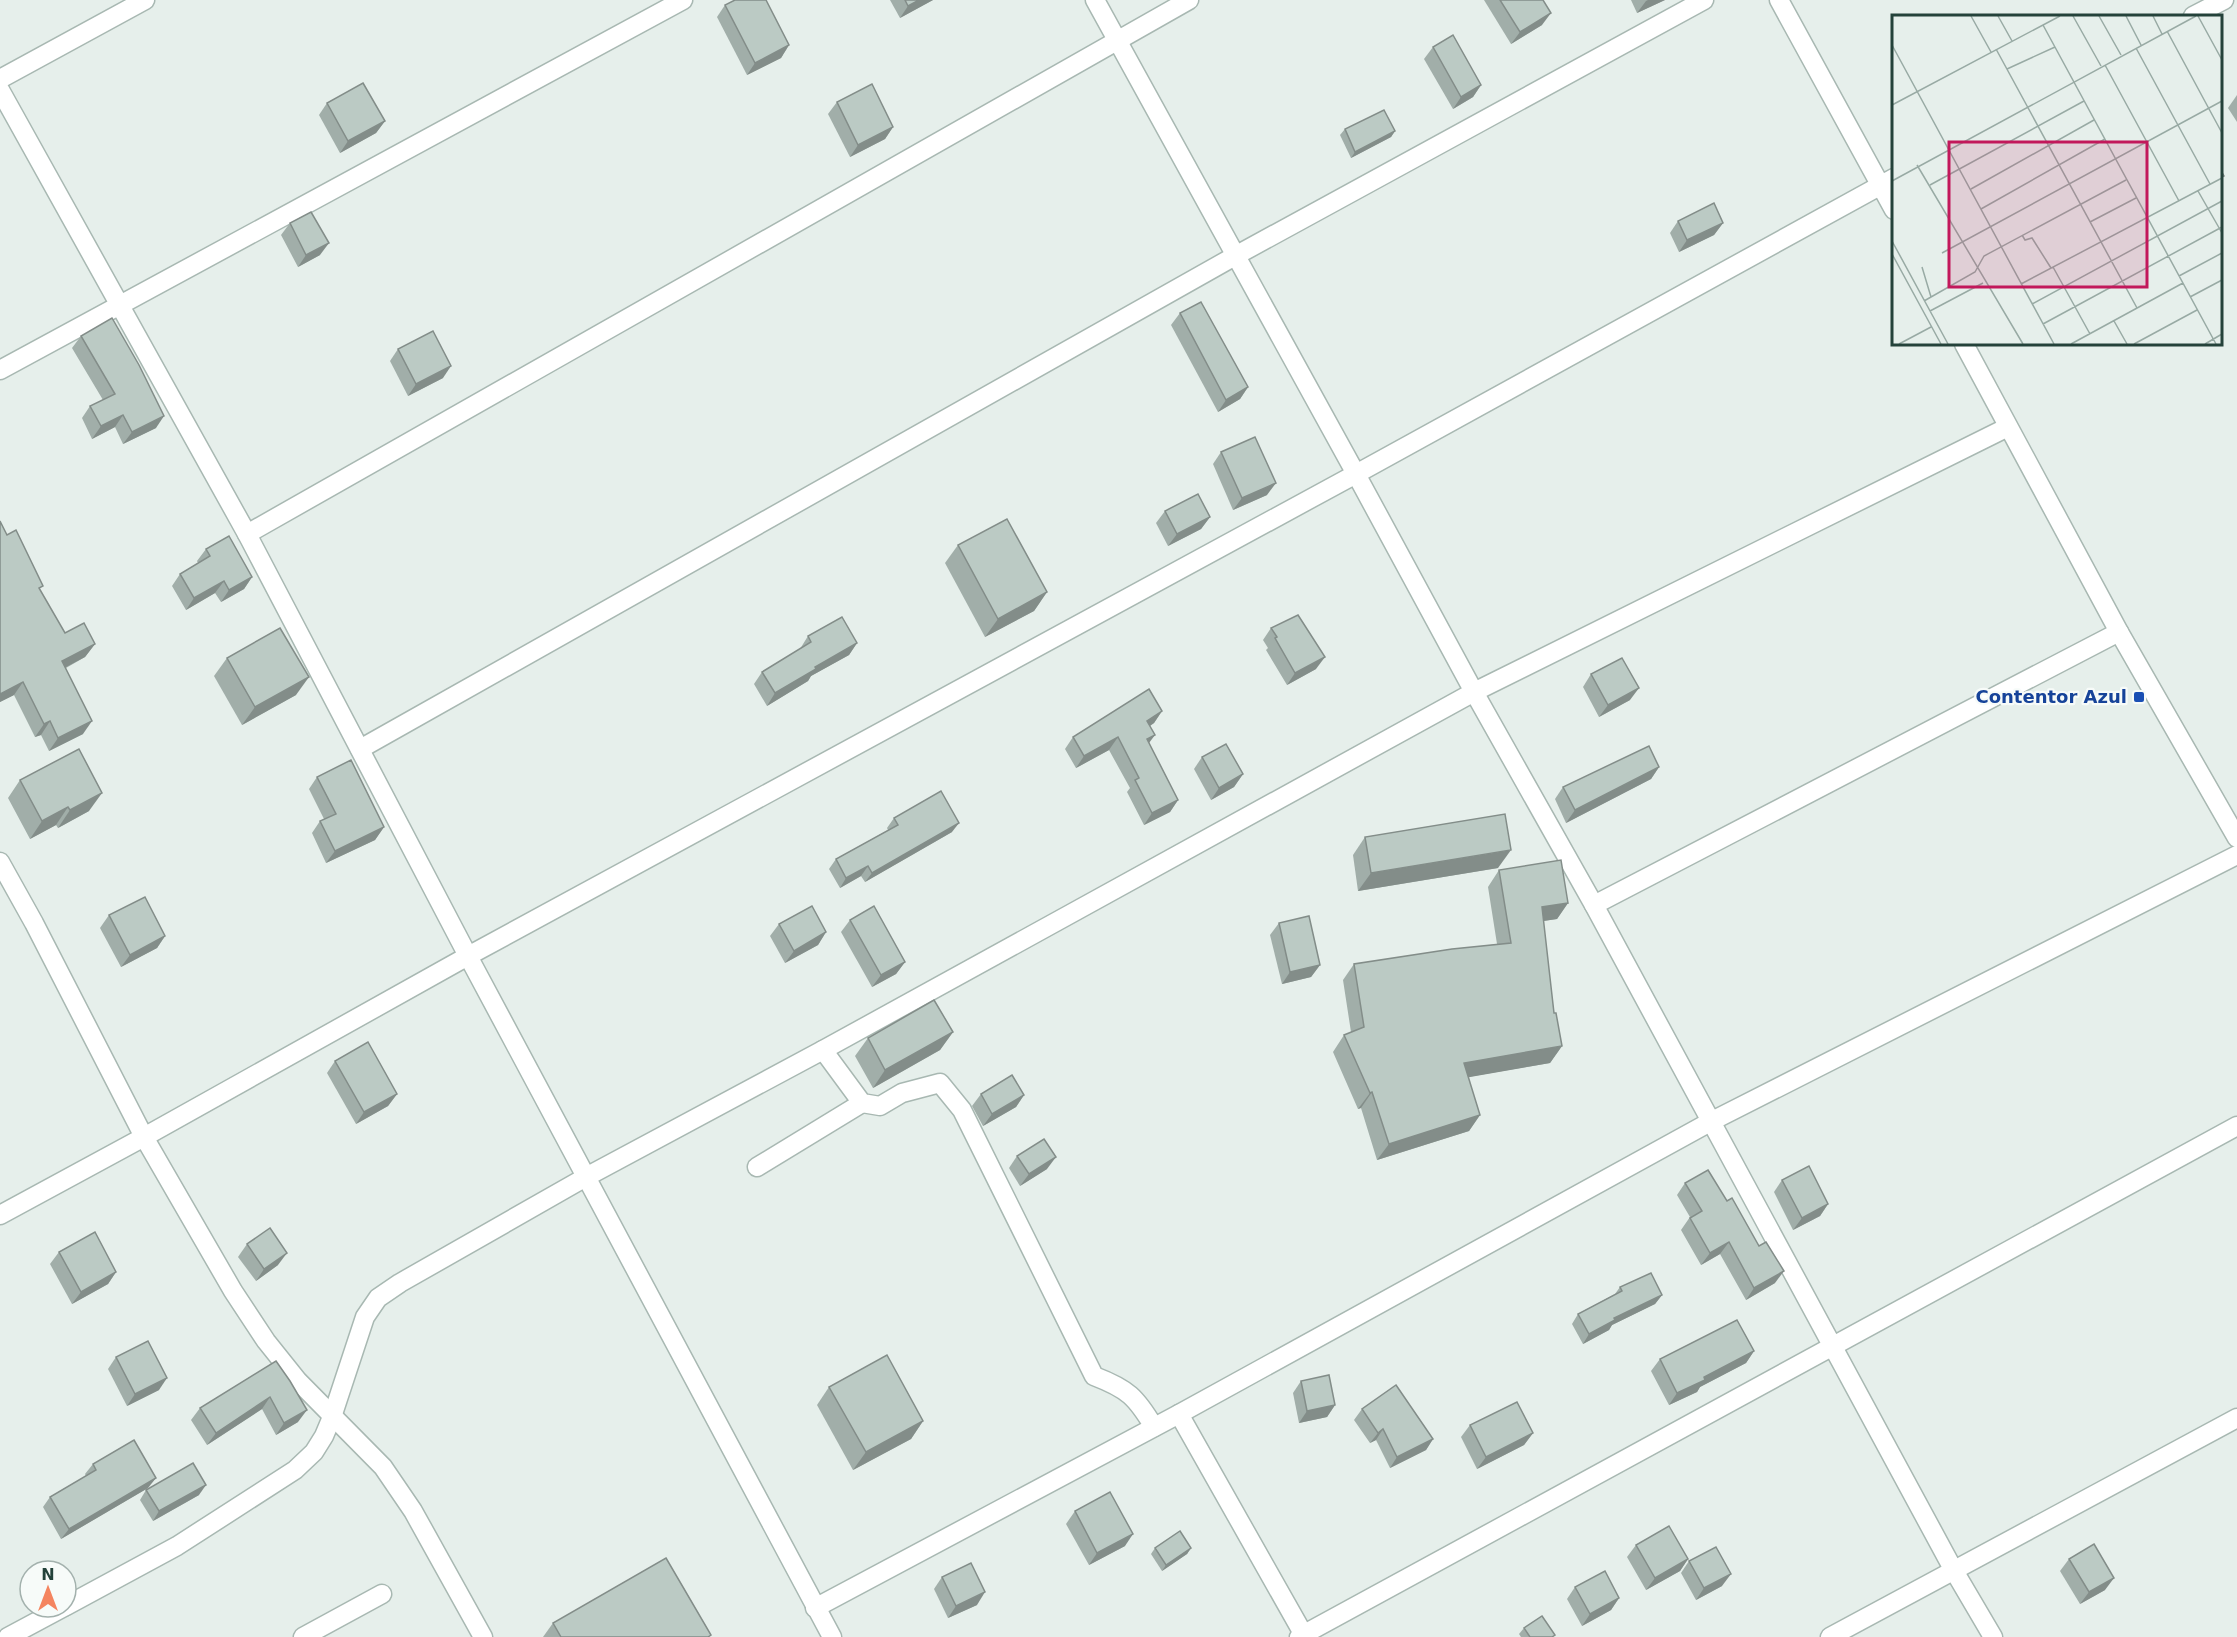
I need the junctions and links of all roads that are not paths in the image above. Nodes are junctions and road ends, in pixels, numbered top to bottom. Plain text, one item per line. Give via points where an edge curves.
1 (145, 0) edge
2 (683, 0) edge
3 (1095, 0) edge
4 (1189, 0) edge
5 (1704, 0) edge
6 (1779, 0) edge
7 (2224, 0) edge
8 (2195, 15) edge
9 (1116, 40) junction
10 (0, 79) edge
11 (0, 90) edge
12 (1887, 181) edge
13 (1892, 205) edge
14 (1235, 256) junction
15 (118, 305) junction
16 (1965, 345) edge
17 (0, 370) edge
18 (2008, 427) junction
19 (1356, 474) junction
20 (247, 534) junction
21 (2118, 632) junction
22 (1474, 692) junction
23 (360, 749) junction
24 (2237, 838) edge
25 (2237, 855) edge
26 (0, 862) edge
27 (1594, 905) junction
28 (468, 956) junction
29 (823, 1050) junction
30 (862, 1103) junction
31 (1710, 1122) junction
32 (2237, 1126) edge
33 (144, 1137) junction
34 (757, 1167) dead end
35 (586, 1177) junction
36 (0, 1215) edge
37 (1834, 1345) junction
38 (1179, 1414) junction
39 (332, 1417) junction
40 (2237, 1418) edge
41 (1154, 1427) junction
42 (1953, 1569) junction
43 (382, 1594) dead end
44 (78, 1599) edge
45 (815, 1608) junction
46 (41, 1619) edge
47 (1303, 1636) edge
48 (8, 1637) edge
49 (303, 1637) edge
50 (483, 1637) edge
51 (832, 1637) edge
52 (1830, 1637) edge
53 (1993, 1637) edge

1 - 10 street
2 - 15 street
3 - 9 street
4 - 9 street
5 - 14 street
6 - 12 street
7 - 8 street
9 - 14 street
9 - 20 street
11 - 15 street
12 - 13 street
12 - 19 street
14 - 19 street
14 - 23 street
15 - 17 street
15 - 20 street
16 - 18 street
18 - 21 street
18 - 22 street
19 - 22 street
19 - 28 street
20 - 23 street
21 - 24 street
21 - 27 street
22 - 27 street
22 - 29 street
23 - 28 street
25 - 31 street
26 - 33 street
27 - 31 street
28 - 33 street
28 - 35 street
29 - 30 street
29 - 35 street
30 - 34 street
30 - 41 street via 880,1106 902,1093 940,1083 962,1110 1094,1376 1119,1386 1139,1403
31 - 37 street
31 - 38 street
32 - 37 street
33 - 36 street
33 - 39 street via 266,1341
35 - 39 street via 378,1298 365,1317
35 - 45 street
37 - 42 street
37 - 47 street
38 - 41 street
38 - 47 street
39 - 44 street via 314,1452 295,1470 177,1546
39 - 50 street via 383,1467 413,1511
40 - 42 street
41 - 45 street
42 - 52 street
42 - 53 street
43 - 49 street
45 - 51 street
46 - 48 street

